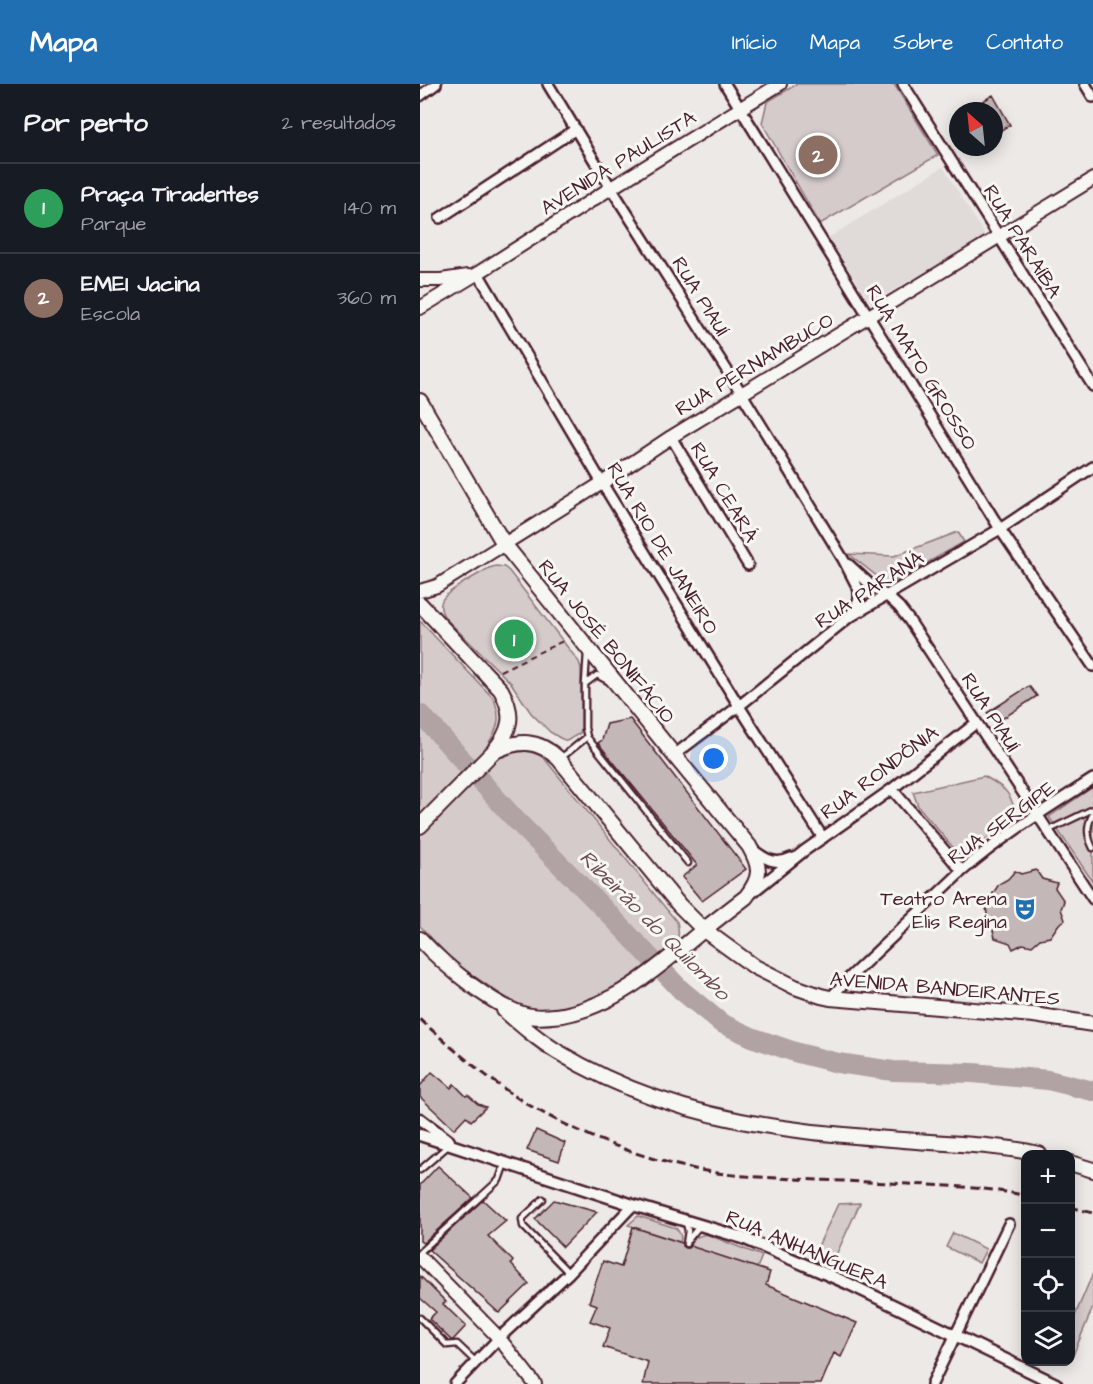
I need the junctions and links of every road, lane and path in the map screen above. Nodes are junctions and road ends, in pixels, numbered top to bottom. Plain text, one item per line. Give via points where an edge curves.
1 (436, 84) edge
2 (548, 84) edge
3 (725, 84) edge
4 (780, 84) edge
5 (903, 84) edge
6 (1085, 84) edge
7 (420, 96) edge
8 (1093, 97) edge
9 (740, 108) junction
10 (576, 129) junction
11 (1093, 179) edge
12 (611, 188) junction
13 (440, 218) dead end
14 (999, 237) junction
15 (478, 273) junction
16 (420, 280) edge
17 (420, 308) edge
18 (870, 316) junction
19 (1093, 386) edge
20 (742, 394) junction
21 (420, 401) edge
22 (671, 437) junction
23 (1093, 467) edge
24 (602, 483) junction
25 (1000, 529) junction
26 (504, 544) junction
27 (843, 559) junction
28 (748, 565) dead end
29 (437, 586) junction
30 (420, 591) edge
31 (887, 596) junction
32 (420, 604) edge
33 (848, 618) junction
34 (435, 619) junction
35 (576, 634) junction
36 (587, 647) junction
37 (1093, 666) edge
38 (489, 676) junction
39 (615, 682) junction
40 (585, 684) junction
41 (739, 706) junction
42 (976, 723) junction
43 (587, 737) junction
44 (492, 753) junction
45 (674, 755) junction
46 (559, 759) junction
47 (1093, 779) edge
48 (892, 789) junction
49 (1093, 809) edge
50 (1093, 814) edge
51 (1037, 815) junction
52 (420, 826) edge
53 (1047, 831) junction
54 (823, 838) junction
55 (749, 846) junction
56 (1093, 848) edge
57 (804, 851) junction
58 (688, 864) dead end
59 (962, 871) junction
60 (746, 897) junction
61 (1093, 899) edge
62 (679, 905) junction
63 (729, 910) junction
64 (704, 930) junction
65 (420, 939) edge
66 (733, 952) junction
67 (483, 994) junction
68 (830, 998) junction
69 (1093, 1024) edge
70 (420, 1119) edge
71 (420, 1135) edge
72 (449, 1145) junction
73 (465, 1150) junction
74 (1021, 1152) edge
75 (505, 1163) junction
76 (1075, 1164) edge
77 (420, 1170) edge
78 (1093, 1170) edge
79 (543, 1199) dead end
80 (633, 1205) junction
81 (685, 1221) junction
82 (1009, 1224) dead end
83 (704, 1226) junction
84 (420, 1255) edge
85 (569, 1273) junction
86 (420, 1318) edge
87 (956, 1335) junction
88 (499, 1338) junction
89 (476, 1362) junction
90 (455, 1384) edge
91 (535, 1384) edge
92 (932, 1384) edge
93 (1056, 1384) edge

1 - 7 street
2 - 10 street, RUA PIAUÍ
3 - 9 street, RUA MATO GROSSO
4 - 9 main road, AVENIDA PAULISTA
5 - 14 street, RUA PARAÍBA
6 - 8 street
9 - 12 main road, AVENIDA PAULISTA
9 - 18 street, RUA MATO GROSSO
10 - 12 street, RUA PIAUÍ
10 - 13 street
11 - 14 main road, RUA PERNAMBUCO
12 - 15 main road, AVENIDA PAULISTA
12 - 20 street, RUA PIAUÍ
14 - 18 main road, RUA PERNAMBUCO
14 - 19 street, RUA PARAÍBA
15 - 16 main road, AVENIDA PAULISTA
15 - 17 main road, AVENIDA PAULISTA
15 - 24 street, RUA RIO DE JANEIRO
18 - 20 main road, RUA PERNAMBUCO
18 - 25 street, RUA MATO GROSSO
20 - 22 main road, RUA PERNAMBUCO
20 - 27 street, RUA PIAUÍ
21 - 26 main road, RUA JOSÉ BONIFÁCIO
22 - 24 main road, RUA PERNAMBUCO
22 - 28 street, RUA CEARÁ
23 - 25 street, RUA PARANÁ
24 - 26 main road, RUA PERNAMBUCO
24 - 41 street, RUA RIO DE JANEIRO
25 - 31 street, RUA PARANÁ
25 - 37 street, RUA MATO GROSSO
26 - 29 main road, RUA PERNAMBUCO
26 - 35 main road, RUA JOSÉ BONIFÁCIO
27 - 31 street, RUA PIAUÍ
27 - 33 street, RUA PIAUÍ via 859,590
29 - 30 main road
29 - 34 main road via 428,603
31 - 33 street, RUA PARANÁ
31 - 42 street, RUA PIAUÍ via 900,607
32 - 34 main road
33 - 41 street, RUA PARANÁ
34 - 38 main road
35 - 36 main road, RUA JOSÉ BONIFÁCIO
35 - 38 path
36 - 39 main road, RUA JOSÉ BONIFÁCIO
36 - 40 lane
38 - 44 main road via 501,690 510,711 506,733
39 - 40 lane via 597,675
39 - 45 main road, RUA JOSÉ BONIFÁCIO
40 - 43 lane
41 - 45 street, RUA PARANÁ
41 - 54 street, RUA RIO DE JANEIRO
42 - 48 street, RUA RONDÔNIA
42 - 51 street, RUA PIAUÍ
43 - 46 lane
43 - 58 lane
44 - 46 main road, AVENIDA BANDEIRANTES via 527,742 547,748
44 - 52 main road
45 - 55 main road, RUA JOSÉ BONIFÁCIO
46 - 62 main road, AVENIDA BANDEIRANTES
47 - 51 street, RUA SERGIPE
48 - 54 street, RUA RONDÔNIA
48 - 59 street
49 - 53 lane
50 - 56 lane via 1087,832
51 - 53 street, RUA PIAUÍ
51 - 59 street, RUA SERGIPE
53 - 61 street, RUA PIAUÍ
54 - 57 street, RUA RONDÔNIA
55 - 57 street, RUA RONDÔNIA via 768,861 777,862
55 - 60 main road, RUA JOSÉ BONIFÁCIO via 757,859 758,876
57 - 60 street, RUA RONDÔNIA
59 - 68 street, RUA SERGIPE
60 - 63 main road, RUA RONDÔNIA
62 - 63 main road via 705,916 718,916
62 - 64 main road, AVENIDA BANDEIRANTES
63 - 64 main road, RUA RONDÔNIA
63 - 66 main road via 722,932
64 - 66 main road, AVENIDA BANDEIRANTES
64 - 67 main road via 615,996 573,1013 531,1016
65 - 67 main road
66 - 68 main road, AVENIDA BANDEIRANTES via 795,987
67 - 74 main road via 555,1050 581,1065 607,1079 684,1107 799,1131
68 - 69 main road, AVENIDA BANDEIRANTES via 1034,1015
70 - 73 street, RUA ANHANGUERA
71 - 72 street, RUA ANHANGUERA
72 - 73 street, RUA ANHANGUERA
72 - 77 lane
73 - 75 street, RUA ANHANGUERA
75 - 80 street, RUA ANHANGUERA
75 - 84 lane via 499,1180
76 - 78 main road
79 - 85 lane via 522,1219 523,1226
80 - 81 street, RUA ANHANGUERA
80 - 85 street
81 - 83 street, RUA ANHANGUERA
81 - 83 lane via 687,1242
82 - 87 street
83 - 87 street, RUA ANHANGUERA via 743,1238
84 - 88 main road
85 - 88 street
86 - 89 lane via 447,1345 457,1344
87 - 92 street
87 - 93 street, RUA ANHANGUERA
88 - 89 street
88 - 91 main road
89 - 90 street

